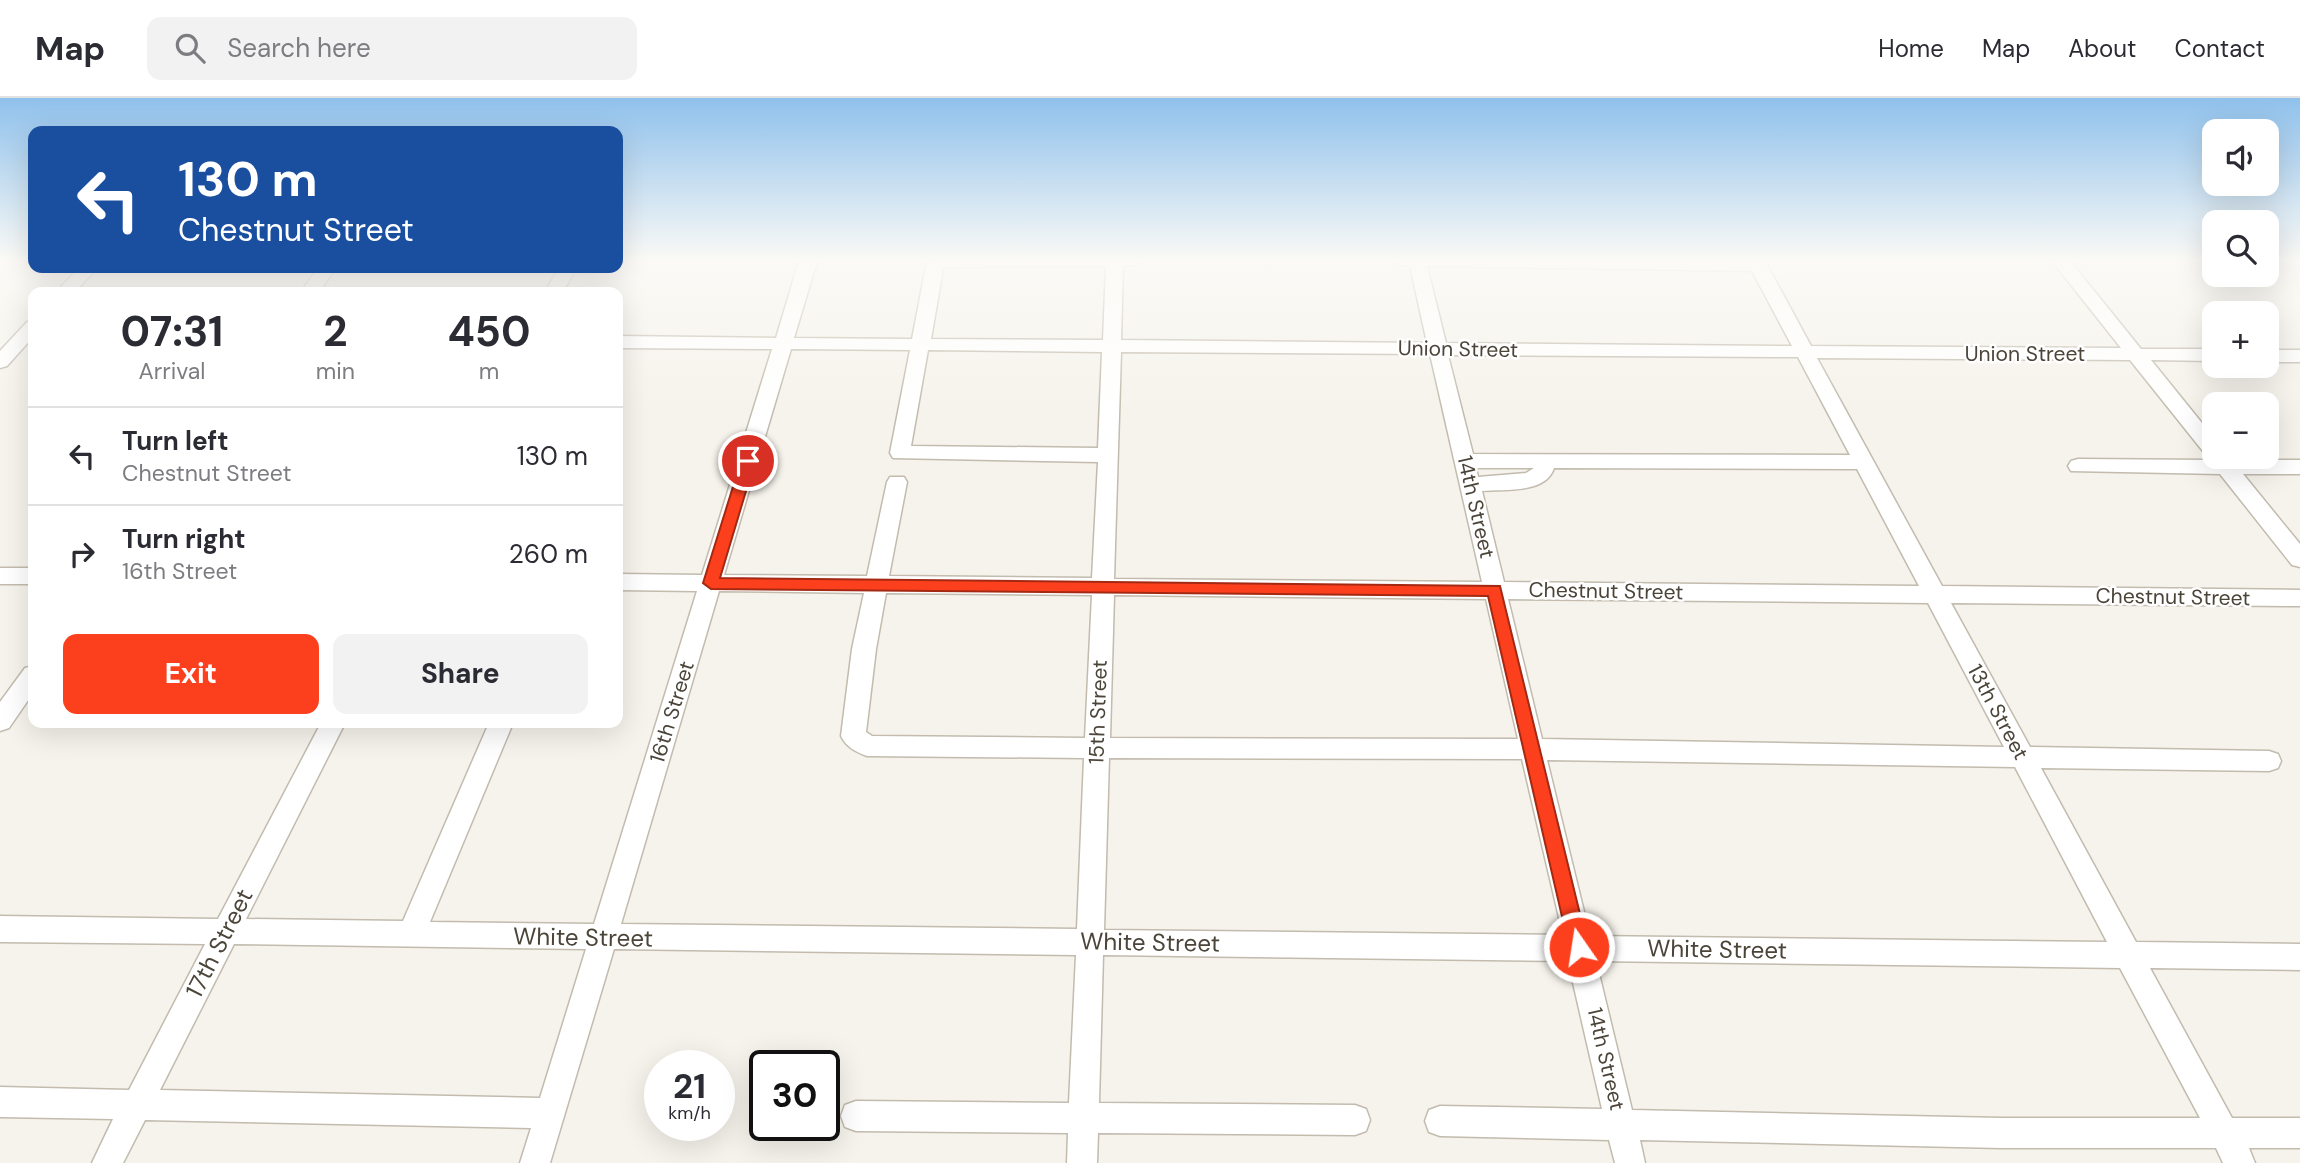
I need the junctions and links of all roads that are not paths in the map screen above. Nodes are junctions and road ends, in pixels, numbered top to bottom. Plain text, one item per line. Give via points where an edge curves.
1 (793, 311) edge
2 (927, 311) edge
3 (1114, 311) edge
4 (1428, 311) edge
5 (1783, 311) edge
6 (2101, 311) edge
7 (28, 333) edge
8 (28, 335) edge
9 (0, 337) edge
10 (623, 342) edge
11 (783, 344) junction
12 (922, 345) junction
13 (1110, 346) junction
14 (1437, 349) junction
15 (1806, 353) junction
16 (2136, 355) junction
17 (2202, 355) edge
18 (2279, 356) edge
19 (2300, 356) edge
20 (0, 362) edge
21 (2202, 437) edge
22 (1107, 455) junction
23 (2202, 459) edge
24 (1466, 461) junction
25 (1545, 462) junction
26 (1865, 462) junction
27 (2279, 465) edge
28 (2078, 466) dead end
29 (2300, 467) edge
30 (2228, 469) edge
31 (897, 482) dead end
32 (1470, 485) junction
33 (2300, 559) edge
34 (0, 576) edge
35 (28, 576) edge
36 (623, 582) edge
37 (711, 583) junction
38 (877, 585) junction
39 (1102, 586) junction
40 (1494, 590) junction
41 (1936, 595) junction
42 (2300, 598) edge
43 (28, 682) edge
44 (0, 721) edge
45 (330, 728) edge
46 (498, 728) edge
47 (1097, 747) junction
48 (1532, 750) junction
49 (2024, 759) junction
50 (2269, 761) dead end
51 (0, 929) edge
52 (224, 932) junction
53 (411, 935) junction
54 (605, 937) junction
55 (1091, 941) junction
56 (1579, 947) junction
57 (2128, 955) junction
58 (2300, 957) edge
59 (0, 1102) edge
60 (138, 1104) junction
61 (551, 1113) junction
62 (856, 1116) dead end
63 (1083, 1118) junction
64 (1355, 1120) dead end
65 (1440, 1121) dead end
66 (1621, 1124) junction
67 (2224, 1132) junction
68 (2300, 1133) edge
69 (107, 1163) edge
70 (535, 1163) edge
71 (1082, 1163) edge
72 (1630, 1163) edge
73 (2240, 1163) edge

1 - 11 street, 16th Street
2 - 12 street
3 - 13 street, 15th Street
4 - 14 street, 14th Street
5 - 15 street, 13th Street
6 - 16 street
7 - 9 street
8 - 20 street
10 - 11 street, Union Street
11 - 12 street, Union Street
11 - 37 street, 16th Street
12 - 13 street, Union Street
12 - 22 street via 900,453
13 - 14 street, Union Street
13 - 22 street, 15th Street
14 - 15 street, Union Street
14 - 24 street, 14th Street
15 - 16 street, Union Street
15 - 26 street, 13th Street
16 - 17 street, Union Street
16 - 21 street
18 - 19 street
22 - 39 street, 15th Street
23 - 28 street
24 - 25 street
24 - 32 street, 14th Street
25 - 26 street
25 - 32 street via 1543,472 1531,480
26 - 41 street, 13th Street
27 - 29 street
30 - 33 street
31 - 38 street
32 - 40 street, 14th Street
34 - 35 street
36 - 37 street, Chestnut Street
37 - 38 street, Chestnut Street
37 - 54 street, 16th Street
38 - 39 street, Chestnut Street
38 - 47 street via 863,649 853,736 867,746
39 - 40 street, Chestnut Street
39 - 47 street, 15th Street
40 - 41 street, Chestnut Street
40 - 48 street, 14th Street
41 - 42 street, Chestnut Street
41 - 49 street, 13th Street
43 - 44 street
45 - 52 street, 17th Street
46 - 53 street
47 - 48 street
47 - 55 street, 15th Street
48 - 49 street
48 - 56 street, 14th Street
49 - 50 street
49 - 57 street, 13th Street
51 - 52 street, White Street
52 - 53 street, White Street
52 - 60 street, 17th Street
53 - 54 street, White Street
54 - 55 street, White Street
54 - 61 street, 16th Street
55 - 56 street, White Street
55 - 63 street, 15th Street
56 - 57 street, White Street
56 - 66 street, 14th Street
57 - 58 street, White Street
57 - 67 street, 13th Street
59 - 60 street
60 - 61 street
60 - 69 street, 17th Street
61 - 70 street, 16th Street
62 - 63 lane
63 - 64 lane
63 - 71 street, 15th Street
65 - 66 street
66 - 67 street via 2001,1133
66 - 72 street, 14th Street
67 - 68 street
67 - 73 street, 13th Street

